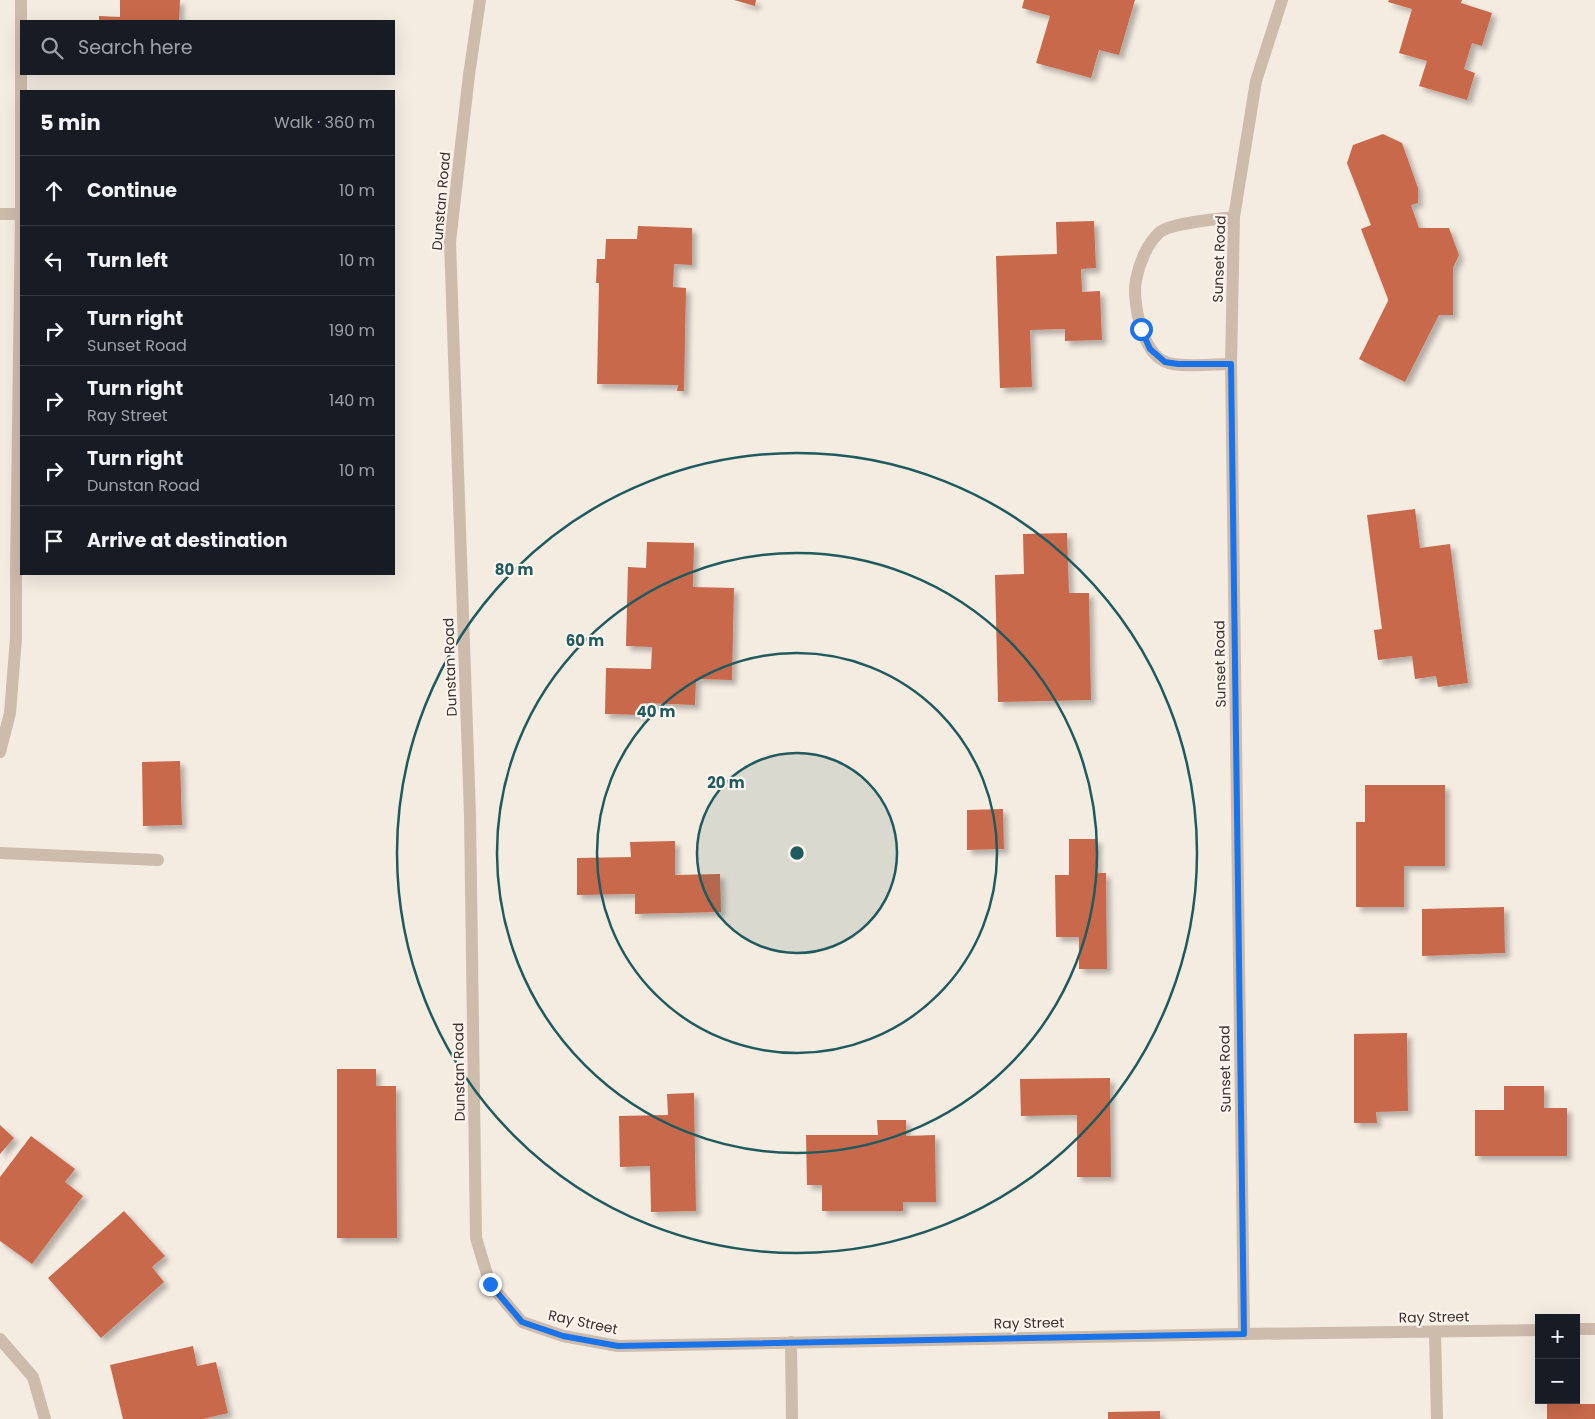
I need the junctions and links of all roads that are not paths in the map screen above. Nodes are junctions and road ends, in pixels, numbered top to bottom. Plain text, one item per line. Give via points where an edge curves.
1 (21, 0) edge
2 (480, 0) edge
3 (1282, 0) edge
4 (21, 20) edge
5 (21, 75) edge
6 (21, 90) edge
7 (0, 214) edge
8 (20, 214) edge
9 (1234, 217) junction
10 (20, 285) edge
11 (1231, 364) junction
12 (0, 752) edge
13 (0, 853) edge
14 (158, 860) dead end
15 (522, 1322) joint
16 (1595, 1329) edge
17 (1535, 1330) edge
18 (1580, 1330) edge
19 (1435, 1332) junction
20 (1244, 1334) junction
21 (0, 1339) edge
22 (791, 1342) junction
23 (44, 1419) edge
24 (792, 1419) edge
25 (1436, 1419) edge

1 - 4 street
2 - 15 street, Dunstan Road via 450,242 470,816 476,1238 490,1284
3 - 9 street, Sunset Road via 1256,82
5 - 6 street
7 - 8 street
9 - 11 street, Sunset Road
9 - 11 street via 1160,231 1150,244 1136,281 1141,329 1150,349 1165,362
10 - 12 street via 16,638 10,713
11 - 20 street, Sunset Road
13 - 14 street
15 - 22 street, Ray Street via 563,1336 618,1346
16 - 18 street
17 - 19 street, Ray Street
19 - 20 street, Ray Street
19 - 25 street
20 - 22 street, Ray Street
21 - 23 street via 33,1377
22 - 24 street

